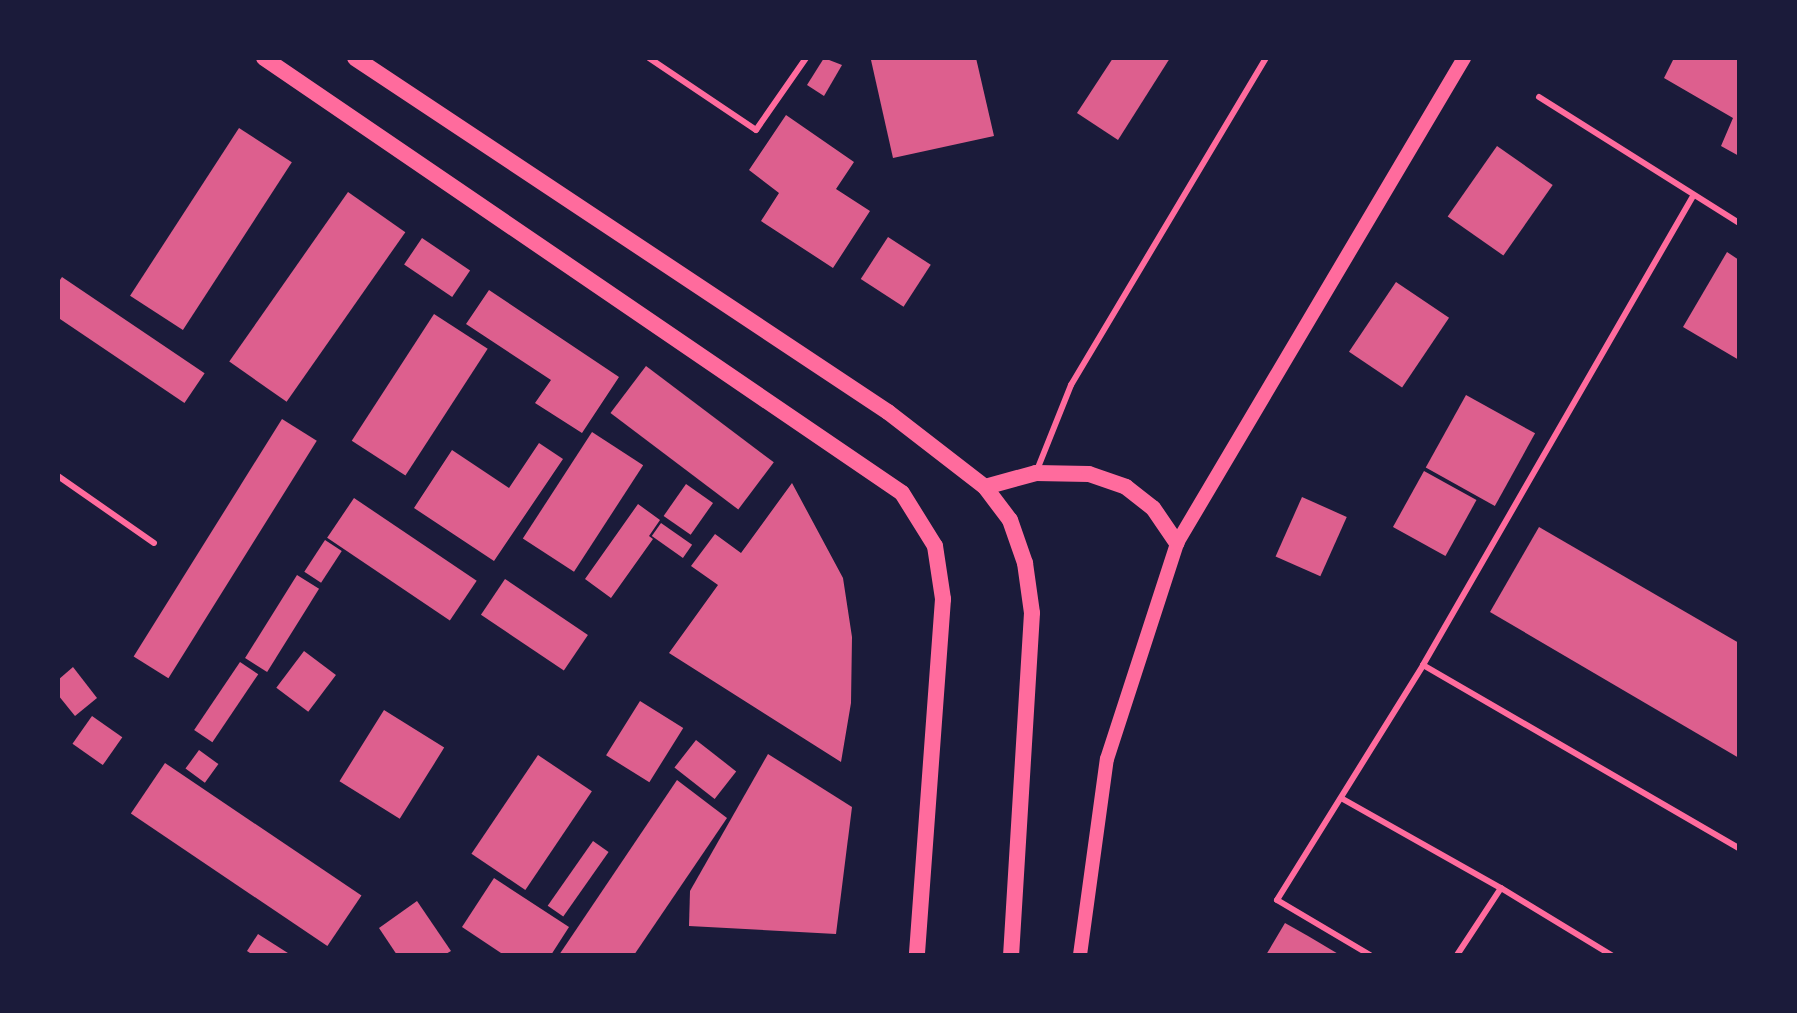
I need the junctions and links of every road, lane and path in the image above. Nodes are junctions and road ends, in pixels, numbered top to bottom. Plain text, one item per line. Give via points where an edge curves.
1 (264, 58) edge
2 (355, 58) edge
3 (649, 58) edge
4 (806, 58) edge
5 (1266, 58) edge
6 (1464, 58) edge
7 (1539, 97) dead end
8 (1693, 196) junction
9 (1739, 223) edge
10 (1036, 473) junction
11 (58, 476) edge
12 (985, 487) junction
13 (154, 543) dead end
14 (1177, 543) junction
15 (1423, 665) junction
16 (1341, 798) junction
17 (1739, 848) edge
18 (1501, 888) junction
19 (917, 955) edge
20 (1011, 955) edge
21 (1080, 955) edge
22 (1370, 955) edge
23 (1457, 955) edge
24 (1611, 955) edge

1 - 19 main road via 902,493 935,546 943,599
2 - 12 main road via 876,403
3 - 4 lane via 756,130
5 - 10 lane via 1071,385
6 - 14 street
7 - 8 lane
8 - 9 lane
8 - 15 lane
10 - 12 main road
10 - 14 main road via 1089,474 1126,487 1153,508
11 - 13 lane
12 - 20 main road via 1010,520 1025,563 1032,613
14 - 21 street via 1107,759
15 - 16 lane
15 - 17 lane
16 - 18 lane
16 - 22 lane via 1277,900
18 - 23 lane
18 - 24 lane

